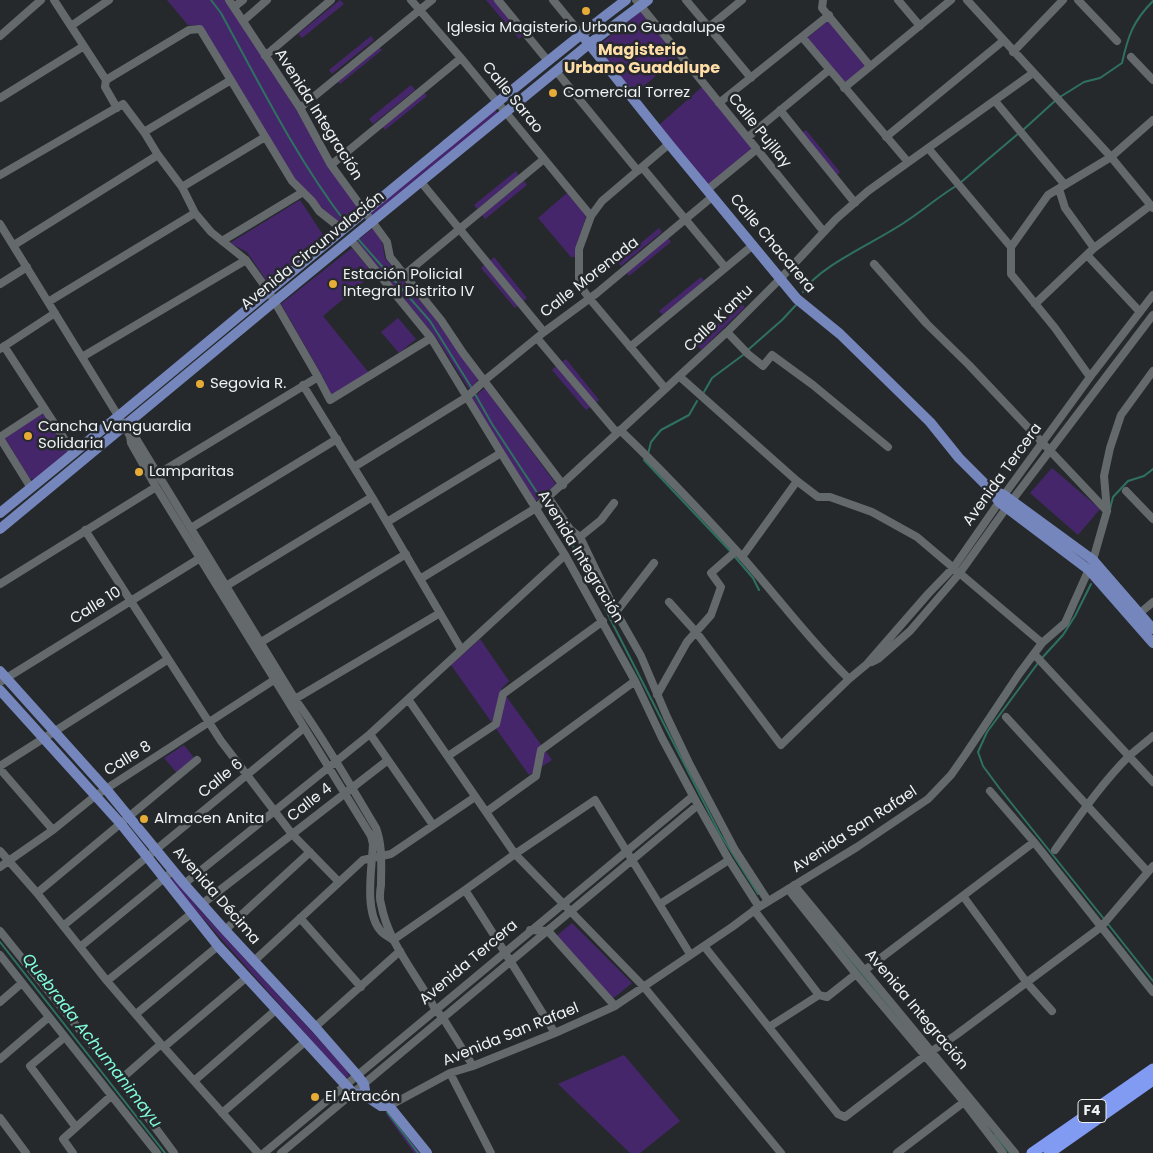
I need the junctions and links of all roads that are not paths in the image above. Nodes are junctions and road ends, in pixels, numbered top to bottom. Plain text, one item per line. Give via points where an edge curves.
1 (41, 0) edge
2 (54, 0) edge
3 (109, 0) edge
4 (243, 0) edge
5 (267, 0) edge
6 (331, 0) edge
7 (411, 0) edge
8 (432, 0) edge
9 (498, 0) edge
10 (552, 0) edge
11 (626, 0) edge
12 (686, 0) edge
13 (742, 0) edge
14 (823, 0) edge
15 (898, 0) edge
16 (950, 0) edge
17 (967, 0) edge
18 (1062, 0) edge
19 (1078, 0) edge
20 (642, 2) edge
21 (232, 4) edge
22 (420, 10) junction
23 (829, 15) junction
24 (243, 21) junction
25 (71, 26) junction
26 (920, 26) junction
27 (709, 27) junction
28 (1, 32) edge
29 (581, 34) junction
30 (802, 37) junction
31 (1003, 41) junction
32 (1117, 41) dead end
33 (589, 44) junction
34 (84, 46) junction
35 (1013, 52) junction
36 (265, 56) junction
37 (1131, 57) dead end
38 (461, 58) junction
39 (548, 61) junction
40 (870, 66) junction
41 (830, 70) junction
42 (556, 71) junction
43 (1033, 73) junction
44 (751, 78) junction
45 (106, 80) junction
46 (231, 80) junction
47 (1153, 80) edge
48 (844, 88) junction
49 (0, 98) edge
50 (994, 100) junction
51 (497, 103) junction
52 (719, 103) junction
53 (117, 108) junction
54 (300, 108) junction
55 (780, 110) junction
56 (506, 113) junction
57 (1153, 120) edge
58 (144, 132) junction
59 (265, 137) junction
60 (748, 137) junction
61 (886, 137) junction
62 (669, 144) junction
63 (928, 148) junction
64 (757, 149) junction
65 (158, 155) junction
66 (1111, 157) junction
67 (544, 159) junction
68 (908, 162) junction
69 (331, 165) junction
70 (640, 169) junction
71 (0, 175) edge
72 (421, 182) junction
73 (182, 187) junction
74 (1062, 187) junction
75 (303, 192) junction
76 (710, 193) junction
77 (855, 202) junction
78 (1152, 206) edge
79 (364, 211) junction
80 (195, 213) junction
81 (591, 216) junction
82 (685, 219) junction
83 (373, 222) junction
84 (0, 224) edge
85 (346, 227) junction
86 (460, 229) junction
87 (824, 232) junction
88 (354, 236) junction
89 (222, 241) junction
90 (753, 245) junction
91 (14, 246) junction
92 (1011, 247) junction
93 (1094, 248) junction
94 (1087, 254) junction
95 (246, 260) junction
96 (874, 264) dead end
97 (27, 267) junction
98 (725, 268) junction
99 (404, 275) junction
100 (780, 279) junction
101 (0, 284) edge
102 (269, 292) junction
103 (1153, 295) edge
104 (588, 298) junction
105 (274, 301) junction
106 (48, 302) junction
107 (1035, 304) junction
108 (1140, 312) junction
109 (55, 313) junction
110 (1153, 315) edge
111 (544, 332) junction
112 (727, 332) junction
113 (431, 338) junction
114 (536, 338) junction
115 (630, 346) junction
116 (2, 348) edge
117 (82, 357) junction
118 (1153, 371) edge
119 (679, 376) junction
120 (318, 377) junction
121 (1090, 377) junction
122 (485, 380) junction
123 (303, 385) junction
124 (665, 388) junction
125 (467, 397) junction
126 (44, 408) junction
127 (119, 418) junction
128 (128, 431) junction
129 (619, 431) junction
130 (0, 437) edge
131 (337, 439) junction
132 (1043, 442) junction
133 (888, 447) dead end
134 (1051, 451) junction
135 (501, 453) junction
136 (74, 454) junction
137 (354, 467) junction
138 (158, 474) junction
139 (797, 481) junction
140 (563, 485) junction
141 (156, 486) junction
142 (32, 488) junction
143 (1126, 491) dead end
144 (372, 497) junction
145 (542, 502) junction
146 (1006, 502) junction
147 (614, 503) dead end
148 (1107, 511) junction
149 (0, 513) edge
150 (1153, 519) edge
151 (387, 522) junction
152 (191, 528) junction
153 (0, 530) edge
154 (84, 530) junction
155 (580, 537) junction
156 (736, 551) junction
157 (406, 554) junction
158 (566, 555) junction
159 (204, 556) junction
160 (742, 557) junction
161 (654, 563) dead end
162 (1091, 565) junction
163 (954, 567) junction
164 (959, 574) junction
165 (420, 579) junction
166 (0, 584) edge
167 (226, 586) junction
168 (129, 602) junction
169 (669, 602) dead end
170 (1153, 602) edge
171 (616, 612) junction
172 (440, 613) junction
173 (1140, 613) junction
174 (603, 621) junction
175 (1153, 629) edge
176 (696, 632) junction
177 (1042, 643) junction
178 (1153, 643) edge
179 (257, 645) junction
180 (461, 649) junction
181 (1034, 654) junction
182 (167, 660) junction
183 (868, 664) junction
184 (2, 677) edge
185 (849, 679) junction
186 (274, 680) junction
187 (635, 681) junction
188 (0, 690) edge
189 (657, 695) junction
190 (295, 699) junction
191 (408, 699) junction
192 (1006, 717) dead end
193 (210, 723) junction
194 (304, 728) junction
195 (54, 732) junction
196 (370, 734) junction
197 (1153, 736) edge
198 (44, 738) junction
199 (448, 756) junction
200 (1129, 757) junction
201 (197, 760) dead end
202 (388, 760) junction
203 (337, 762) junction
204 (328, 767) junction
205 (0, 768) edge
206 (247, 776) junction
207 (1153, 782) edge
208 (106, 789) junction
209 (348, 790) junction
210 (990, 791) dead end
211 (95, 796) junction
212 (693, 796) junction
213 (475, 797) junction
214 (698, 805) junction
215 (1088, 805) junction
216 (274, 811) junction
217 (486, 812) junction
218 (124, 821) junction
219 (434, 825) junction
220 (53, 830) junction
221 (292, 834) junction
222 (1034, 842) junction
223 (156, 850) junction
224 (1055, 850) dead end
225 (0, 851) edge
226 (626, 851) junction
227 (310, 852) junction
228 (515, 854) junction
229 (382, 856) junction
230 (373, 857) junction
231 (147, 858) junction
232 (729, 860) junction
233 (8, 861) junction
234 (632, 861) junction
235 (0, 867) edge
236 (1150, 868) edge
237 (173, 870) junction
238 (164, 878) junction
239 (339, 882) junction
240 (184, 884) junction
241 (791, 887) junction
242 (466, 890) junction
243 (37, 893) junction
244 (963, 896) junction
245 (768, 901) junction
246 (563, 903) junction
247 (202, 904) junction
248 (660, 904) junction
249 (756, 908) junction
250 (571, 911) junction
251 (192, 913) junction
252 (300, 918) junction
253 (63, 926) junction
254 (1101, 927) junction
255 (224, 930) junction
256 (530, 930) junction
257 (0, 931) edge
258 (548, 931) junction
259 (393, 940) junction
260 (218, 946) junction
261 (704, 946) junction
262 (80, 947) junction
263 (400, 951) junction
264 (506, 951) junction
265 (690, 954) junction
266 (0, 955) edge
267 (254, 961) junction
268 (510, 962) junction
269 (865, 970) junction
270 (856, 974) junction
271 (247, 977) junction
272 (107, 981) junction
273 (22, 983) junction
274 (1027, 983) junction
275 (361, 987) junction
276 (644, 987) junction
277 (1153, 992) edge
278 (819, 995) junction
279 (0, 1002) edge
280 (615, 1006) junction
281 (277, 1009) junction
282 (435, 1009) junction
283 (1052, 1012) dead end
284 (136, 1014) junction
285 (49, 1017) junction
286 (443, 1018) junction
287 (315, 1027) junction
288 (769, 1027) junction
289 (556, 1033) junction
290 (65, 1037) junction
291 (306, 1041) junction
292 (163, 1046) junction
293 (929, 1053) junction
294 (0, 1059) edge
295 (473, 1066) junction
296 (1153, 1069) edge
297 (450, 1073) junction
298 (357, 1075) junction
299 (120, 1080) junction
300 (1153, 1080) edge
301 (194, 1081) junction
302 (364, 1084) junction
303 (346, 1085) junction
304 (353, 1093) junction
305 (111, 1096) junction
306 (366, 1096) junction
307 (964, 1102) junction
308 (389, 1106) junction
309 (222, 1113) junction
310 (0, 1118) edge
311 (75, 1126) junction
312 (26, 1153) edge
313 (73, 1153) edge
314 (157, 1153) edge
315 (174, 1153) edge
316 (258, 1153) edge
317 (264, 1153) edge
318 (281, 1153) edge
319 (427, 1153) edge
320 (491, 1153) edge
321 (781, 1153) edge
322 (897, 1153) edge
323 (1003, 1153) edge
324 (1015, 1153) edge
325 (1032, 1153) edge
326 (1050, 1153) edge

1 - 28 street
2 - 25 street
3 - 25 street
4 - 21 street
5 - 24 street
6 - 36 street
7 - 22 street, Calle Sarao
8 - 22 street
9 - 39 street
10 - 29 street
11 - 29 main road, Avenida Circunvalación
12 - 27 street
13 - 27 street
14 - 23 street via 822,8
15 - 26 street
16 - 26 street
17 - 31 street
18 - 35 street
19 - 32 street
20 - 33 main road, Avenida Circunvalación
20 - 52 street, Calle Pujllay
21 - 24 street, Avenida Integración
22 - 38 street, Calle Sarao
22 - 54 street
23 - 30 street
23 - 40 street
24 - 36 street, Avenida Integración
25 - 34 street
26 - 40 street
27 - 44 street
29 - 33 main road, Calle Chacarera
29 - 39 main road, Avenida Circunvalación
30 - 41 street
30 - 44 street
31 - 35 street
31 - 61 street
33 - 42 main road, Avenida Circunvalación
33 - 62 main road, Calle Chacarera
34 - 45 street
34 - 49 street
35 - 43 street
36 - 54 street, Avenida Integración
37 - 47 street
38 - 51 street, Calle Sarao
38 - 69 street
39 - 51 main road, Avenida Circunvalación
40 - 48 street
41 - 48 street
41 - 55 street
42 - 56 main road, Avenida Circunvalación
42 - 70 street
43 - 50 street, Calle K'antu
43 - 66 street
44 - 52 street
45 - 46 street via 189,30 200,29
45 - 53 street via 105,88
46 - 58 street
46 - 59 street
48 - 61 street
50 - 63 street, Calle K'antu
50 - 74 street
51 - 56 street, Calle Sarao
51 - 79 main road, Avenida Circunvalación
52 - 60 street, Calle Pujllay
53 - 58 street via 123,104
53 - 71 street
54 - 69 street, Avenida Integración
55 - 60 street
55 - 77 street
56 - 67 street, Calle Sarao
56 - 72 main road, Avenida Circunvalación
57 - 66 street
58 - 65 street
59 - 73 street
59 - 75 street via 292,181
60 - 64 street, Calle Pujllay
61 - 68 street
62 - 70 street
62 - 76 main road, Calle Chacarera
63 - 68 street, Calle K'antu
63 - 92 street
64 - 76 street, Calle Morenada
64 - 87 street, Calle Pujllay
65 - 73 street
65 - 91 street
66 - 74 street
66 - 78 street
67 - 81 street, Calle Sarao
67 - 86 street
68 - 77 street, Calle K'antu
69 - 79 street, Avenida Integración
70 - 81 street via 602,201
70 - 82 street
72 - 83 main road, Avenida Circunvalación
72 - 86 street
73 - 80 street
74 - 92 street via 1048,195
74 - 93 street via 1065,208
75 - 85 street via 319,211
75 - 89 street
76 - 82 street, Calle Morenada
76 - 90 main road, Calle Chacarera
77 - 87 street, Calle K'antu
78 - 93 street
79 - 83 street, Avenida Integración
79 - 85 main road, Avenida Circunvalación
80 - 89 street
80 - 106 street
81 - 104 street via 579,249 579,284
82 - 98 street
82 - 104 street, Calle Morenada
83 - 88 main road, Avenida Circunvalación
83 - 99 street, Avenida Integración via 387,242 390,257
84 - 91 street
85 - 102 main road, Avenida Circunvalación
86 - 99 street
86 - 111 street
87 - 100 street, Calle K'antu
88 - 105 main road, Avenida Circunvalación
88 - 113 street, Avenida Integración
89 - 95 street
90 - 98 street
90 - 100 main road, Calle Chacarera
91 - 97 street
92 - 107 street via 1011,274
93 - 94 street
94 - 107 street
94 - 108 street
95 - 102 street
95 - 117 street
96 - 132 street via 927,324
97 - 101 street
97 - 106 street
98 - 115 street
99 - 122 street, Avenida Integración
100 - 112 street, Calle K'antu
100 - 146 main road, Calle Chacarera via 796,299 840,334 930,422 967,468
102 - 105 street
102 - 127 main road, Avenida Circunvalación
103 - 108 street, Avenida Tercera
104 - 111 street, Calle Morenada
104 - 115 street
105 - 120 street
105 - 128 main road, Avenida Circunvalación
106 - 109 street
107 - 121 street
108 - 121 street, Avenida Tercera
109 - 116 street
109 - 117 street
110 - 134 street, Avenida Tercera
111 - 114 street, Calle Morenada
112 - 119 street, Calle K'antu
112 - 133 street via 763,366 772,355
113 - 120 street via 330,400
113 - 125 street, Avenida Integración
114 - 122 street, Calle Morenada
114 - 129 street
115 - 124 street
116 - 126 street
117 - 127 street
118 - 148 street, Avenida San Rafael via 1121,415 1112,440 1104,476
119 - 124 street, Calle K'antu
119 - 139 street
120 - 123 street
121 - 132 street, Avenida Tercera
122 - 125 street, Calle Morenada
122 - 140 street, Avenida Integración
123 - 131 street
123 - 138 street
124 - 129 street, Calle K'antu
125 - 135 street, Avenida Integración
125 - 137 street, Calle Morenada
126 - 130 street
126 - 136 street
127 - 128 street
127 - 136 main road, Avenida Circunvalación
128 - 138 street
128 - 141 street via 130,444
128 - 153 main road, Avenida Circunvalación
129 - 140 street, Calle K'antu
129 - 156 street via 655,463
130 - 142 street
131 - 137 street
131 - 152 street
132 - 134 street
132 - 146 street, Avenida Tercera
134 - 146 street, Avenida Tercera
134 - 148 street
135 - 145 street, Avenida Integración
135 - 151 street
136 - 142 main road, Avenida Circunvalación
137 - 144 street
138 - 152 street
139 - 160 street
139 - 163 street via 818,497 830,496 872,512 917,537
140 - 145 street, Calle K'antu
141 - 154 street
141 - 159 street
142 - 149 main road, Avenida Circunvalación
143 - 150 street
144 - 151 street
144 - 167 street
145 - 155 street, Avenida Integración
145 - 158 street, Avenida Integración
145 - 165 street, Calle K'antu
146 - 162 main road
146 - 163 street, Avenida Tercera
146 - 164 street, Avenida Tercera
147 - 155 street
148 - 162 street, Avenida San Rafael
151 - 157 street
152 - 159 street
154 - 166 street
154 - 168 street
155 - 171 street, Avenida Integración
156 - 160 street
156 - 176 street via 711,573 721,587 711,615
157 - 165 street
157 - 179 street
158 - 174 street, Avenida Integración
158 - 180 street
159 - 167 street
159 - 168 street, Calle 10
159 - 179 street
160 - 185 street
161 - 171 street
162 - 173 main road
162 - 177 street, Avenida San Rafael via 1065,623
162 - 178 main road
163 - 164 street
163 - 183 street, Avenida Tercera
164 - 177 street
164 - 183 street, Avenida Tercera via 910,631 878,660
165 - 172 street
167 - 179 street
168 - 182 street
168 - 184 street, Calle 10
169 - 176 street
170 - 173 street
171 - 189 street, Avenida Integración via 641,656
172 - 180 street
172 - 190 street
173 - 175 main road
174 - 187 street, Avenida Integración
174 - 199 street via 503,694 496,724
176 - 185 street, Avenida Tercera via 781,745
176 - 189 street
177 - 181 street, Avenida San Rafael
179 - 186 street
179 - 190 street
180 - 191 street
181 - 200 street
181 - 241 street, Avenida San Rafael via 960,761 928,799
182 - 193 street
182 - 195 street
183 - 185 street, Avenida Tercera
184 - 195 main road, Avenida Décima
186 - 193 street, Calle 8
186 - 194 street
187 - 212 street, Avenida Integración
187 - 217 street via 541,750 536,776
188 - 198 main road, Avenida Décima
189 - 245 street, Avenida Integración via 735,850
190 - 203 street
191 - 196 street
191 - 199 street
192 - 215 street
193 - 206 street
193 - 208 street, Calle 8
194 - 204 street
194 - 206 street, Calle 6
195 - 198 street
195 - 208 main road, Avenida Décima
196 - 202 street
196 - 203 street
197 - 200 street
198 - 205 street
198 - 211 main road, Avenida Décima
199 - 213 street
200 - 207 street
200 - 215 street
201 - 218 street
202 - 209 street, Calle 4
202 - 219 street
203 - 204 street
203 - 209 street
204 - 209 street
204 - 216 street
205 - 220 street
206 - 216 street
206 - 223 street, Calle 6
208 - 211 street, Calle 8
208 - 218 main road, Avenida Décima
209 - 221 street, Calle 4
209 - 229 street via 376,828
209 - 230 street via 371,836
210 - 222 street
211 - 218 main road, Avenida Décima
211 - 220 street, Calle 8
212 - 214 street, Avenida Integración
212 - 226 street, Avenida Tercera
213 - 217 street
213 - 219 street
214 - 232 street, Avenida Integración
214 - 234 street, Avenida Tercera
215 - 224 street
215 - 236 street
216 - 221 street
216 - 240 street
217 - 228 street
218 - 223 main road, Avenida Décima
218 - 231 main road, Avenida Décima
218 - 243 street
219 - 229 street via 391,854
220 - 233 street, Calle 8
221 - 227 street
221 - 247 street, Calle 4
222 - 244 street
222 - 254 street
223 - 231 street, Calle 6
223 - 237 main road, Avenida Décima
225 - 233 street
226 - 228 street via 595,800
226 - 234 street
226 - 246 street, Avenida Tercera
227 - 239 street
227 - 255 street
228 - 242 street
228 - 246 street
229 - 230 street
229 - 259 street via 380,902
230 - 239 street via 363,860
230 - 259 street via 372,911 380,931
231 - 238 main road, Avenida Décima
231 - 253 street, Calle 6
232 - 248 street
232 - 249 street, Avenida Integración
233 - 235 street, Calle 8
233 - 243 street
234 - 248 street
234 - 250 street, Avenida Tercera
236 - 254 street
237 - 238 street
237 - 240 main road, Avenida Décima
238 - 251 main road, Avenida Décima
238 - 262 street
239 - 252 street
240 - 247 main road, Avenida Décima
241 - 245 street, Avenida San Rafael
241 - 269 street, Avenida Integración
241 - 270 street, Avenida Integración
242 - 259 street
242 - 264 street
243 - 253 street
244 - 269 street
244 - 274 street
245 - 249 street, Avenida San Rafael
246 - 250 street
246 - 256 street, Avenida Tercera
247 - 255 main road, Avenida Décima
248 - 265 street
249 - 261 street, Avenida San Rafael
249 - 278 street, Avenida Integración
250 - 258 street, Avenida Tercera
250 - 276 street
251 - 260 main road, Avenida Décima
251 - 272 street
252 - 267 street
252 - 275 street
253 - 262 street
254 - 274 street
254 - 277 street
255 - 267 main road, Avenida Décima
256 - 258 street
256 - 264 street, Avenida Tercera
257 - 299 street
258 - 268 street, Avenida Tercera
258 - 280 street
259 - 263 street
260 - 271 main road, Avenida Décima
260 - 284 street
261 - 265 street, Avenida San Rafael
261 - 288 street
262 - 272 street
263 - 275 street
263 - 282 street
264 - 268 street
264 - 282 street, Avenida Tercera
265 - 276 street, Avenida San Rafael
266 - 273 street
267 - 287 main road, Avenida Décima
268 - 286 street, Avenida Tercera
268 - 289 street
269 - 293 street, Avenida Integración
270 - 278 street via 827,997
270 - 293 street, Avenida Integración
271 - 281 main road, Avenida Décima
271 - 292 street
272 - 284 street
273 - 279 street
273 - 285 street
274 - 283 street
274 - 293 street
275 - 287 street
276 - 280 street, Avenida San Rafael
276 - 321 street
278 - 288 street
280 - 289 street, Avenida San Rafael
281 - 291 main road, Avenida Décima
281 - 301 street
282 - 286 street
282 - 298 street, Avenida Tercera
284 - 292 street
285 - 290 street
285 - 294 street
286 - 295 street
286 - 302 street, Avenida Tercera
287 - 298 main road, Avenida Décima
288 - 293 street via 838,1114 845,1117
289 - 295 street, Avenida San Rafael
290 - 305 street
290 - 311 street via 30,1066
291 - 303 main road, Avenida Décima
291 - 309 street
292 - 299 street
292 - 301 street
293 - 307 street
293 - 324 street, Avenida Integración
295 - 297 street, Avenida San Rafael
296 - 325 highway, F4
297 - 308 street, Avenida San Rafael
297 - 320 street
298 - 302 main road, Avenida Décima
298 - 303 street, Avenida Tercera
299 - 315 street
300 - 326 highway, F4
301 - 309 street
302 - 304 street, Avenida Tercera
302 - 306 main road, Avenida Décima
303 - 304 main road, Avenida Décima
303 - 317 street, Avenida Tercera
304 - 306 main road
304 - 318 street, Avenida Tercera
305 - 311 street
305 - 314 street
306 - 308 main road via 381,1106
307 - 322 street
307 - 323 street
308 - 319 main road
309 - 316 street
310 - 312 street
311 - 313 street via 63,1139

